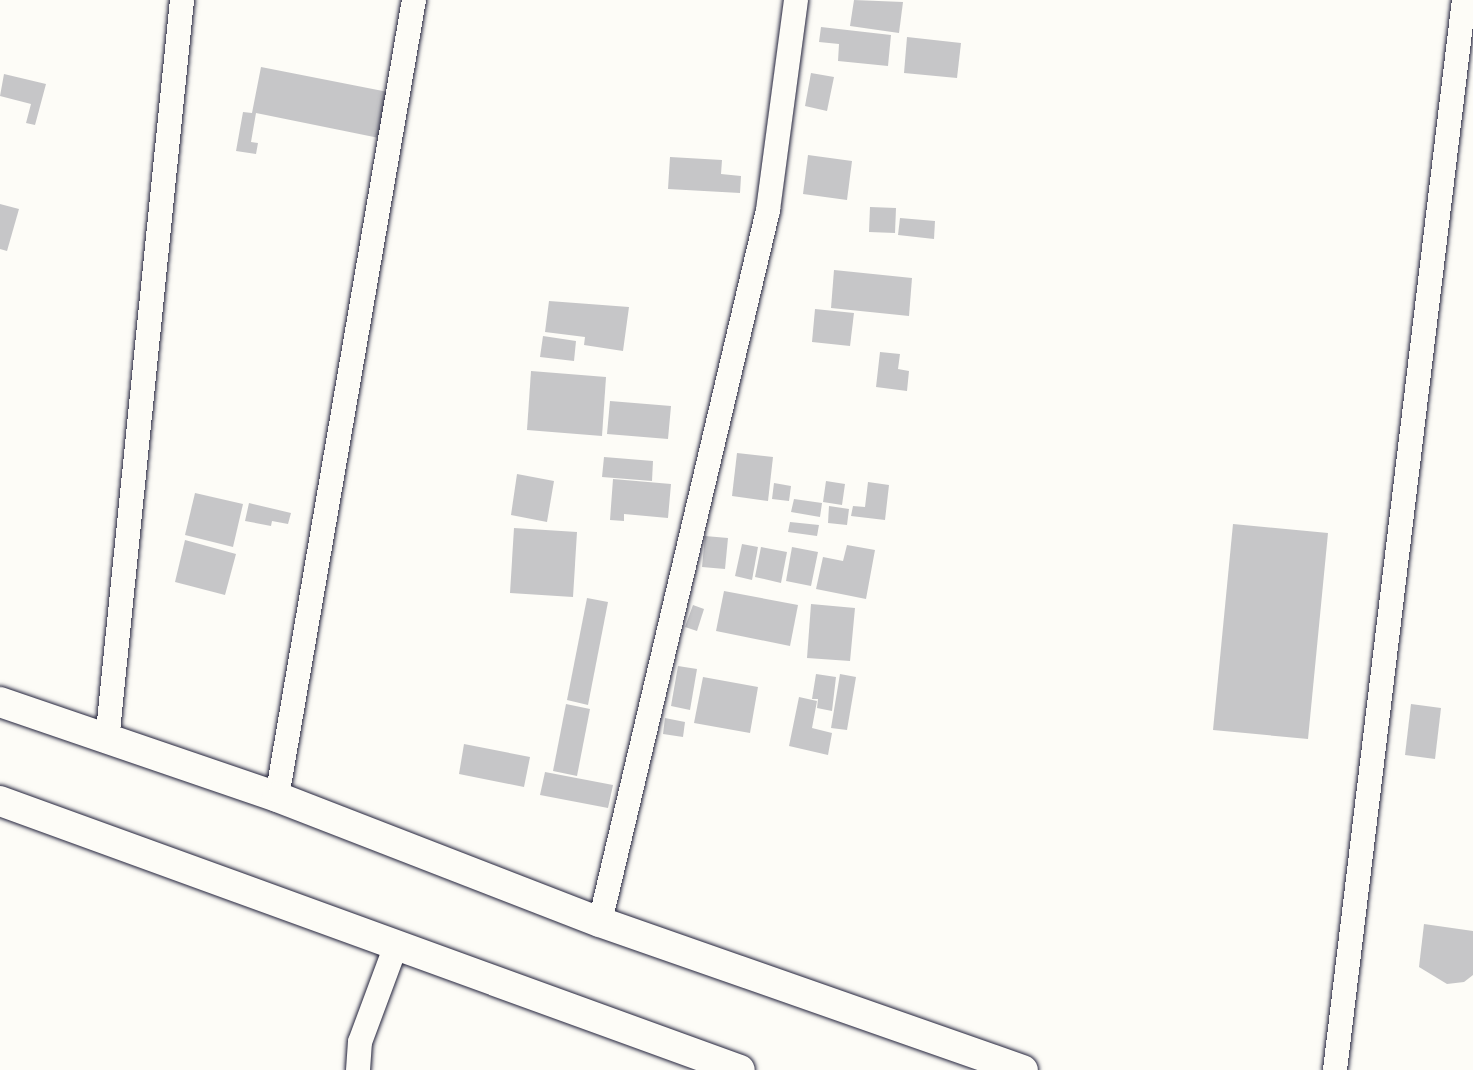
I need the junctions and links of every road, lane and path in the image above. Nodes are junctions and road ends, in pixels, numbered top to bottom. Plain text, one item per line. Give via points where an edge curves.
1 (182, 0) edge
2 (414, 0) edge
3 (796, 0) edge
4 (1464, 0) edge
5 (0, 702) edge
6 (107, 741) junction
7 (277, 797) junction
8 (0, 801) edge
9 (600, 922) junction
10 (396, 945) junction
11 (358, 1070) edge
12 (740, 1070) edge
13 (1023, 1070) edge
14 (1335, 1070) edge

1 - 6 street
2 - 7 street
3 - 9 street via 768,210
4 - 14 street
5 - 6 main road
6 - 7 main road
7 - 9 main road
8 - 10 main road
9 - 13 main road
10 - 11 street via 360,1042
10 - 12 main road

